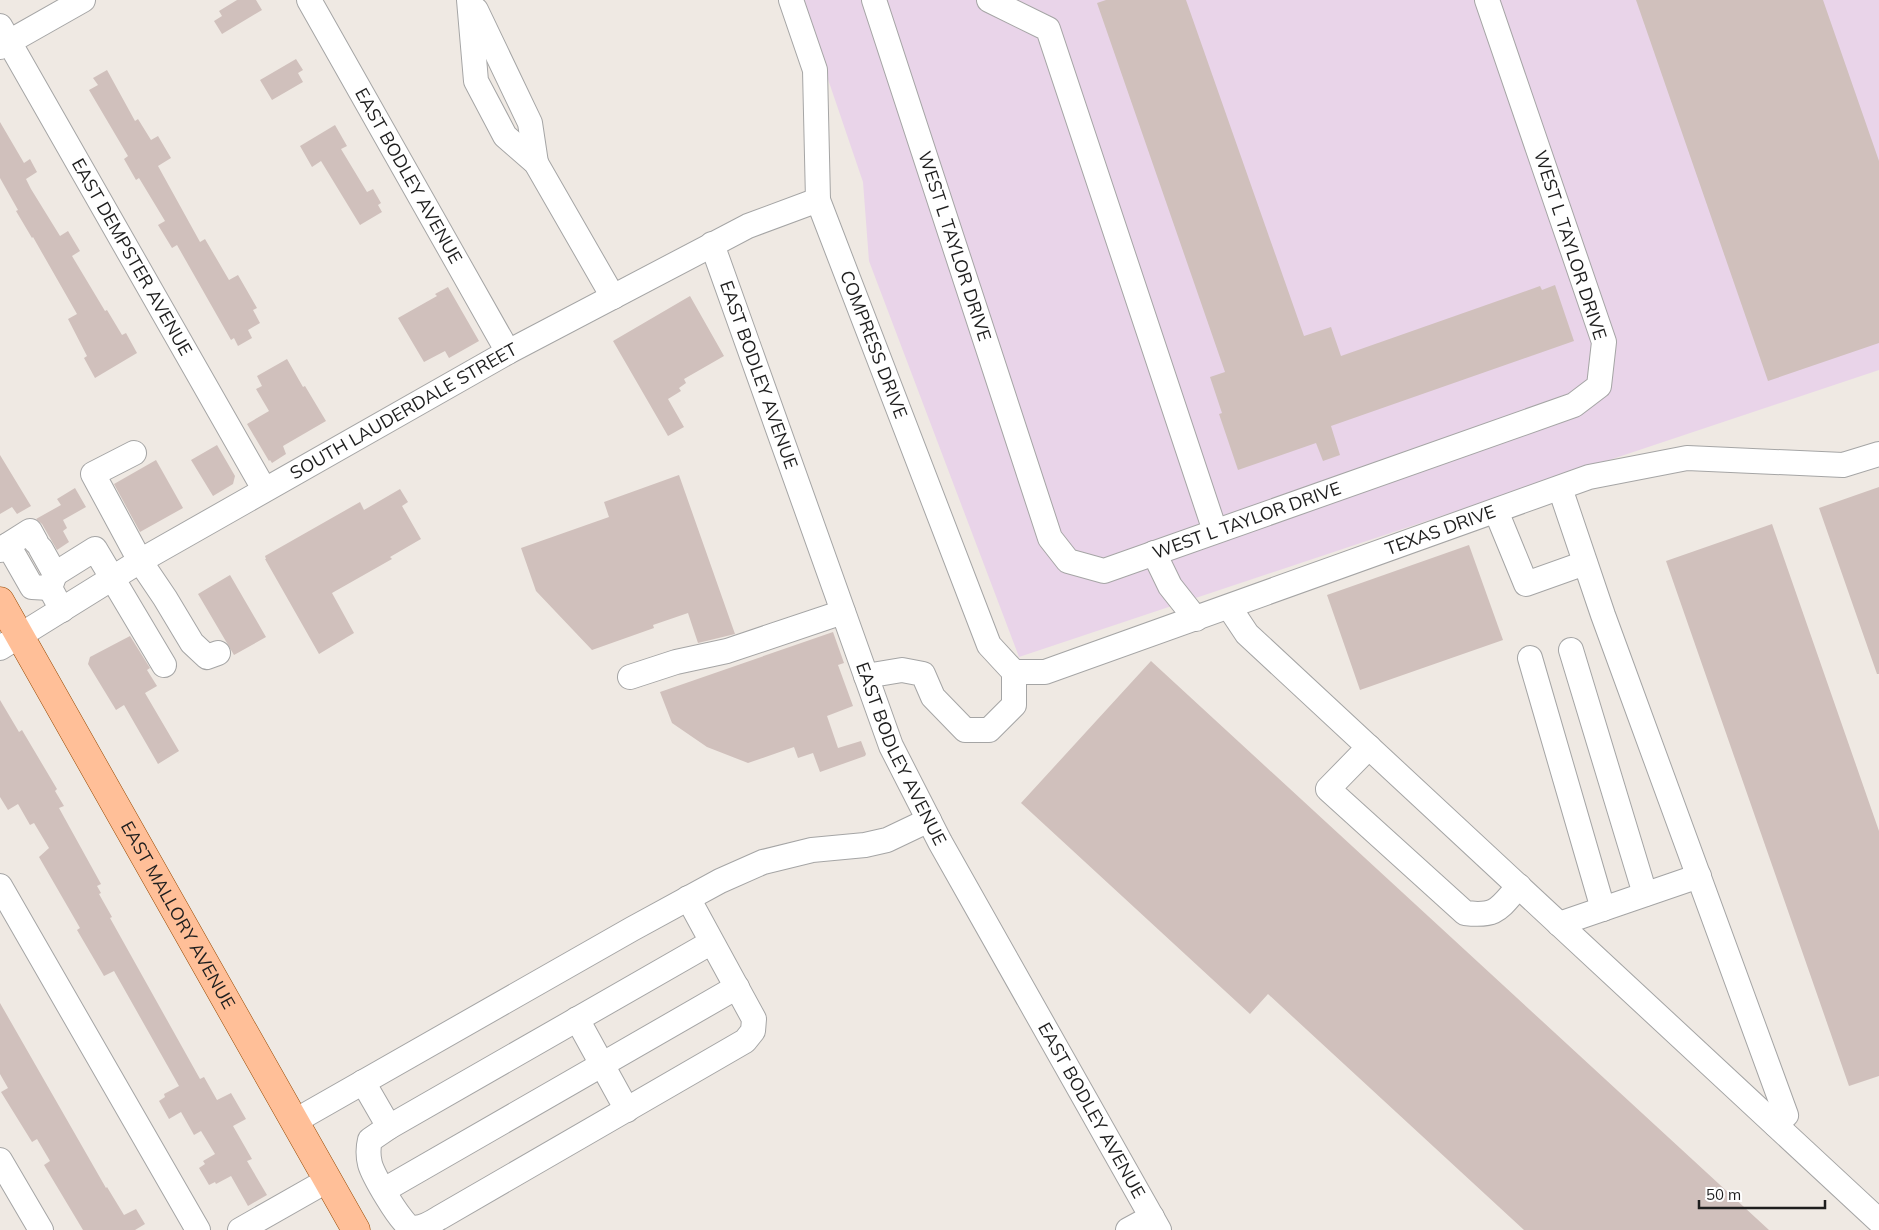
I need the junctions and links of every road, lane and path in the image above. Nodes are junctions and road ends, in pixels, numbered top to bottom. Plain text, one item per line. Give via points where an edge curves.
1 (83, 0) edge
2 (308, 0) edge
3 (470, 0) edge
4 (791, 0) edge
5 (874, 0) edge
6 (989, 0) edge
7 (1487, 0) edge
8 (3, 38) edge
9 (818, 200) junction
10 (712, 244) junction
11 (613, 297) junction
12 (508, 352) junction
13 (134, 452) dead end
14 (1879, 454) edge
15 (1560, 488) junction
16 (264, 490) junction
17 (1496, 510) junction
18 (1215, 531) junction
19 (4, 547) edge
20 (1154, 553) junction
21 (140, 561) junction
22 (1585, 563) junction
23 (112, 579) junction
24 (52, 581) junction
25 (0, 601) edge
26 (1229, 607) junction
27 (62, 610) junction
28 (843, 612) junction
29 (1196, 620) junction
30 (10, 642) edge
31 (1571, 650) dead end
32 (218, 653) dead end
33 (1530, 658) dead end
34 (164, 665) dead end
35 (1014, 672) junction
36 (866, 676) junction
37 (630, 677) dead end
38 (1369, 747) junction
39 (929, 820) junction
40 (1699, 876) junction
41 (0, 886) edge
42 (1519, 886) junction
43 (1645, 894) junction
44 (688, 898) junction
45 (1603, 908) junction
46 (1559, 924) junction
47 (712, 942) junction
48 (737, 987) junction
49 (577, 1019) junction
50 (603, 1064) junction
51 (363, 1082) junction
52 (627, 1110) junction
53 (295, 1121) junction
54 (1776, 1125) junction
55 (389, 1127) junction
56 (0, 1160) edge
57 (328, 1180) junction
58 (384, 1190) junction
59 (1879, 1221) edge
60 (1155, 1223) edge
61 (41, 1230) edge
62 (198, 1230) edge
63 (240, 1230) edge
64 (356, 1230) edge
65 (1128, 1230) edge

1 - 8 street
2 - 12 street, EAST BODLEY AVENUE
3 - 11 street via 476,80 505,136 536,163
4 - 9 street, COMPRESS DRIVE via 815,70
5 - 20 street, WEST L TAYLOR DRIVE via 1050,538 1068,561 1104,570
6 - 18 street via 1048,29
7 - 18 street, WEST L TAYLOR DRIVE via 1604,342 1599,386 1574,405
8 - 16 street, EAST DEMPSTER AVENUE
9 - 10 street, SOUTH LAUDERDALE STREET via 748,226
9 - 35 street, COMPRESS DRIVE via 989,645
10 - 11 street, SOUTH LAUDERDALE STREET
10 - 28 street, EAST BODLEY AVENUE
11 - 12 street, SOUTH LAUDERDALE STREET
12 - 16 street, SOUTH LAUDERDALE STREET
13 - 21 street via 93,474
14 - 15 street, TEXAS DRIVE via 1843,464 1687,458 1589,478
15 - 17 street, TEXAS DRIVE
15 - 22 street
16 - 21 street, SOUTH LAUDERDALE STREET
17 - 22 street via 1526,584
17 - 26 street, TEXAS DRIVE
18 - 20 street, WEST L TAYLOR DRIVE
19 - 24 street via 32,587
19 - 24 street via 30,531 39,545
20 - 29 street via 1170,586
21 - 23 street, SOUTH LAUDERDALE STREET
21 - 32 street via 192,643 207,657
22 - 40 street
23 - 24 street via 95,549
23 - 27 street, SOUTH LAUDERDALE STREET
23 - 34 street
24 - 27 street
25 - 30 main road, EAST MALLORY AVENUE
26 - 29 street, TEXAS DRIVE
26 - 38 street via 1247,634
27 - 30 street, SOUTH LAUDERDALE STREET
28 - 36 street, EAST BODLEY AVENUE
28 - 37 street via 727,651 676,662
29 - 35 street, TEXAS DRIVE via 1045,672
30 - 53 main road, EAST MALLORY AVENUE
31 - 43 street
33 - 45 street
35 - 36 street via 1014,704 989,730 965,730 933,697 924,674 902,670
36 - 39 street, EAST BODLEY AVENUE via 892,746
38 - 42 street
38 - 42 street via 1328,790 1465,913 1481,915 1496,912
39 - 44 street via 886,840 812,850 763,862
39 - 60 street, EAST BODLEY AVENUE
40 - 43 street
40 - 54 street via 1786,1115
41 - 62 street
42 - 46 street
43 - 45 street
44 - 47 street
44 - 51 street
45 - 46 street
46 - 54 street
47 - 48 street
47 - 49 street
48 - 50 street
48 - 52 street via 754,1019 753,1031 745,1040
49 - 50 street
49 - 55 street
50 - 52 street
50 - 58 street
51 - 53 street
51 - 55 street
52 - 58 street via 421,1228 410,1227 399,1218
53 - 57 main road, EAST MALLORY AVENUE
54 - 59 street
55 - 58 street via 370,1140 368,1150 370,1165
56 - 61 street
57 - 63 street
57 - 64 main road, EAST MALLORY AVENUE
60 - 65 street

